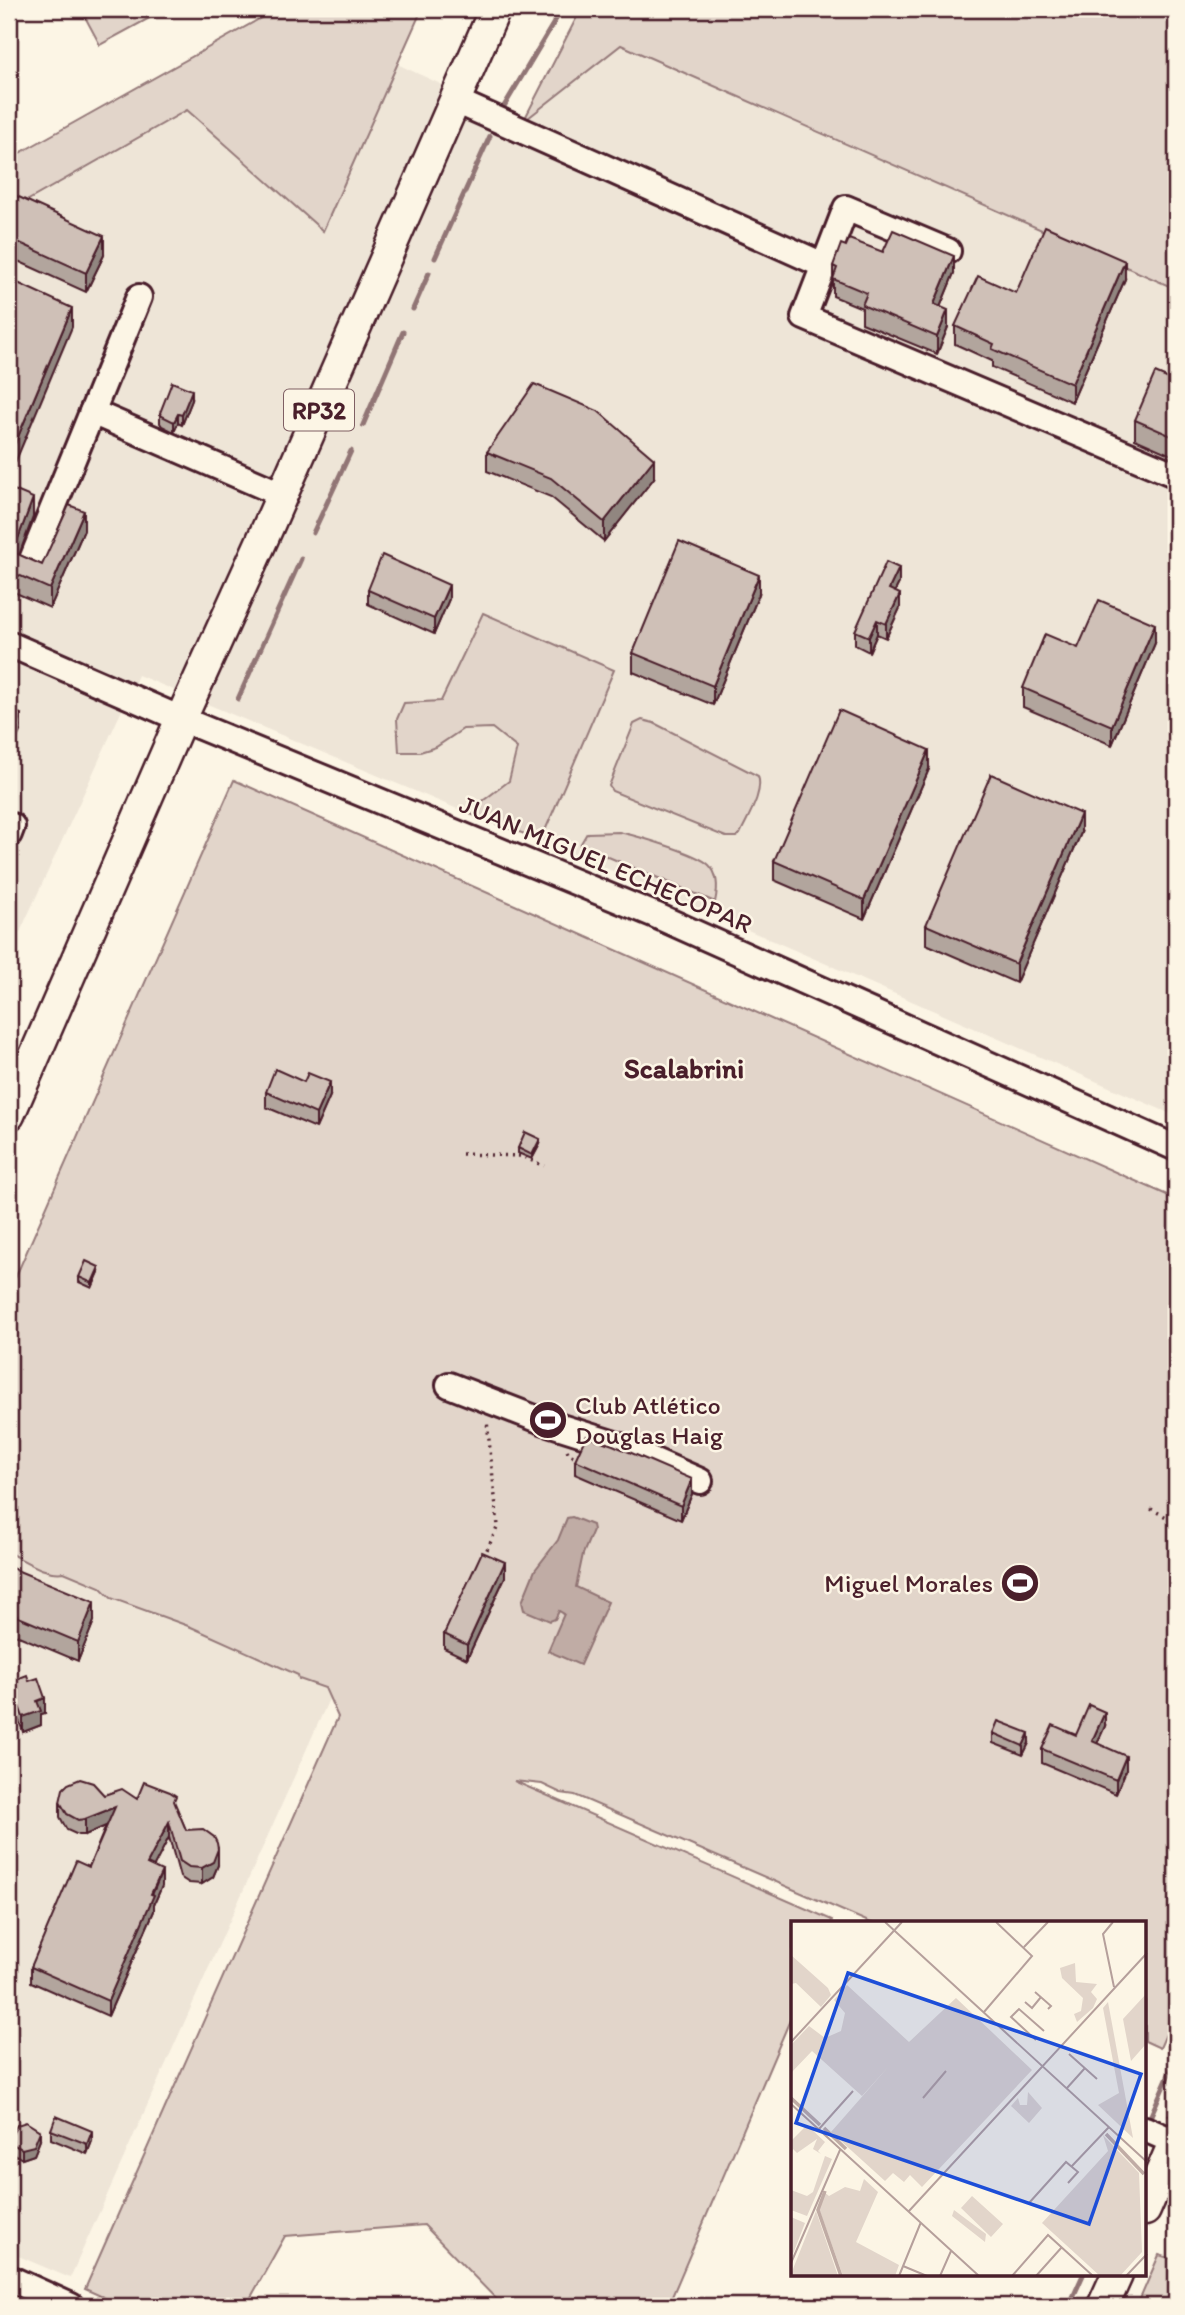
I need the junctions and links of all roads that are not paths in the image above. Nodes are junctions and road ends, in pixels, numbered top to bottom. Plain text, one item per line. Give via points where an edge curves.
1 (495, 9) edge
2 (454, 100) junction
3 (948, 250) edge
4 (823, 265) junction
5 (139, 297) dead end
6 (92, 412) junction
7 (1176, 475) edge
8 (281, 494) junction
9 (31, 562) edge
10 (9, 644) edge
11 (181, 719) junction
12 (9, 1115) edge
13 (1176, 1147) edge
14 (449, 1385) dead end
15 (700, 1481) dead end
16 (1146, 2129) edge
17 (1175, 2140) edge
18 (1146, 2208) edge
19 (1117, 2276) edge
20 (9, 2277) edge
21 (71, 2306) edge
22 (1103, 2306) edge

1 - 2 main road, RP32
2 - 4 street
2 - 8 main road, RP32
3 - 4 street via 846,208
4 - 7 street via 804,317
5 - 6 street
6 - 8 street
6 - 9 street
8 - 11 main road, RP32
10 - 11 street, JUAN MIGUEL ECHECOPAR
11 - 12 main road, RP32
11 - 13 street, JUAN MIGUEL ECHECOPAR via 655,915
14 - 15 street via 618,1445
16 - 17 street
17 - 18 main road
19 - 22 main road
20 - 21 street

